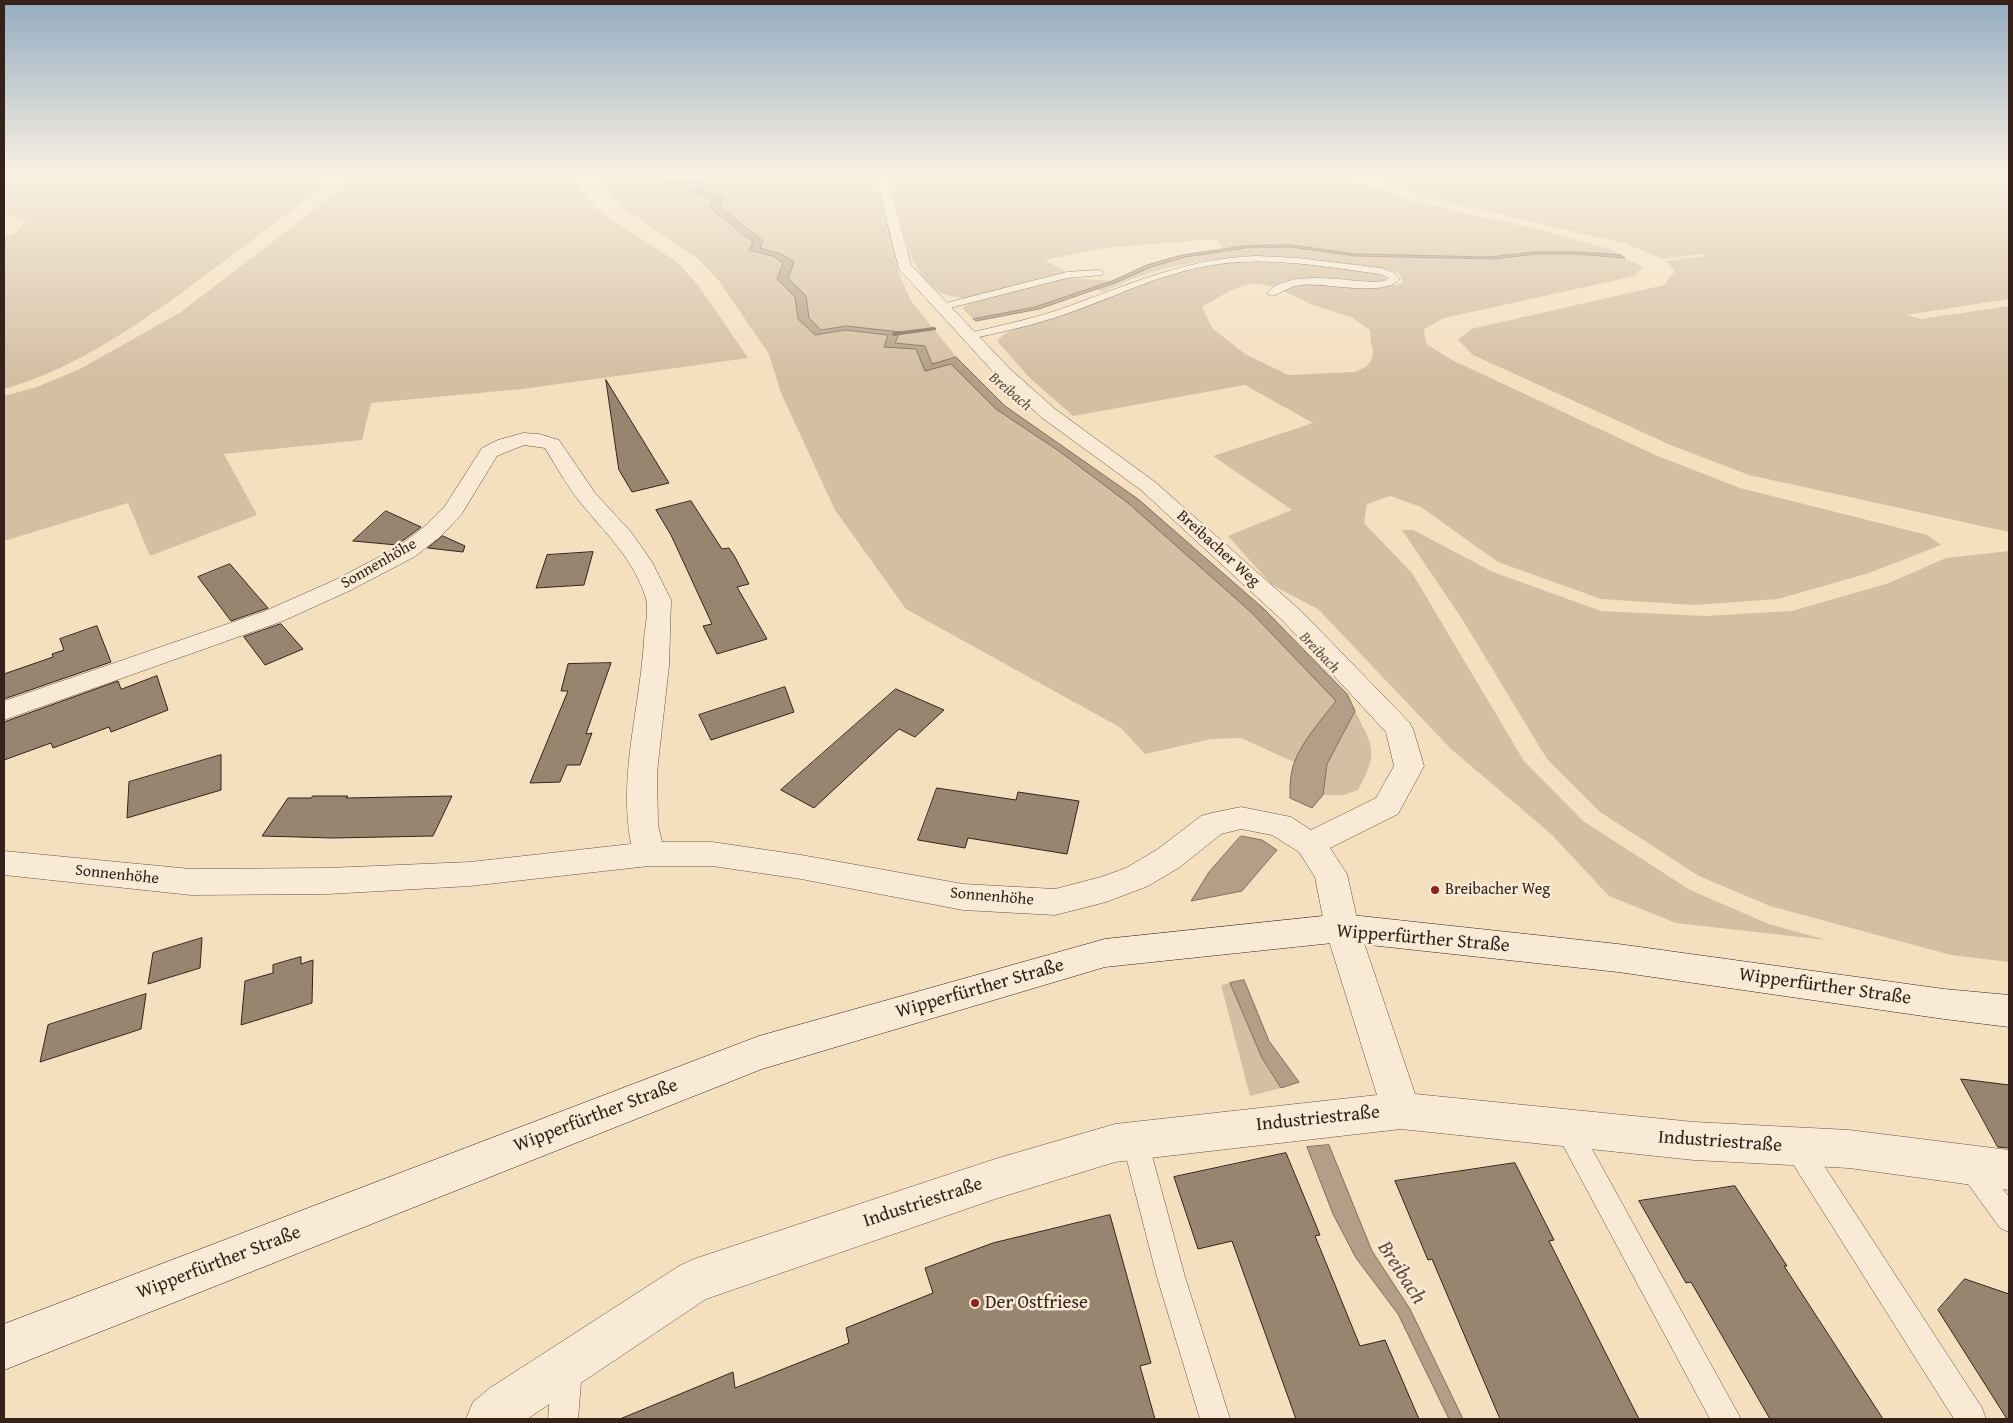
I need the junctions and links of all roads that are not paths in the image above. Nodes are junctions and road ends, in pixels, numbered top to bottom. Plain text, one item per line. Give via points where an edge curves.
1 (898, 240) edge
2 (1098, 273) dead end
3 (1272, 293) dead end
4 (942, 307) junction
5 (970, 336) junction
6 (4, 711) edge
7 (1310, 844) junction
8 (650, 854) junction
9 (4, 863) edge
10 (1342, 928) junction
11 (2009, 1011) edge
12 (1401, 1111) junction
13 (1567, 1128) junction
14 (1135, 1140) junction
15 (1796, 1147) junction
16 (1970, 1166) junction
17 (2009, 1170) edge
18 (2009, 1219) edge
19 (4, 1347) edge
20 (567, 1365) junction
21 (490, 1419) edge
22 (563, 1419) edge
23 (1215, 1419) edge
24 (1726, 1419) edge
25 (1971, 1419) edge

1 - 4 street, Breibacher Weg via 904,266
2 - 4 lane via 1067,275
3 - 5 lane via 1292,282 1388,283 1395,278 1381,271 1297,261 1214,262 1167,271 1063,312
4 - 5 street, Breibacher Weg
5 - 7 street, Breibacher Weg via 1048,413 1148,486 1208,539 1292,616 1399,729 1409,766 1387,806
6 - 8 street, Sonnenhöhe via 274,616 344,585 406,552 432,531 453,510 489,452 523,439 539,440 552,444 587,497 623,536 644,567 659,600 656,666 642,772 643,825
7 - 8 street, Sonnenhöhe via 1280,825 1241,818 1212,824 1169,858 1138,877 1055,902 963,896 712,854
7 - 10 street via 1331,874
8 - 9 street, Sonnenhöhe via 470,874 328,881 191,882
10 - 11 street, Wipperfürther Straße via 1618,958
10 - 12 street, Industriestraße
10 - 19 street, Wipperfürther Straße via 1105,954 759,1053
12 - 13 street, Industriestraße
12 - 14 street, Industriestraße
13 - 15 street, Industriestraße
13 - 24 lane
14 - 20 street, Industriestraße via 995,1179 694,1281
14 - 23 lane via 1171,1277
15 - 16 street, Industriestraße via 1850,1149
15 - 25 lane
16 - 17 street, Industriestraße
16 - 18 lane
20 - 21 street, Industriestraße
20 - 22 lane

